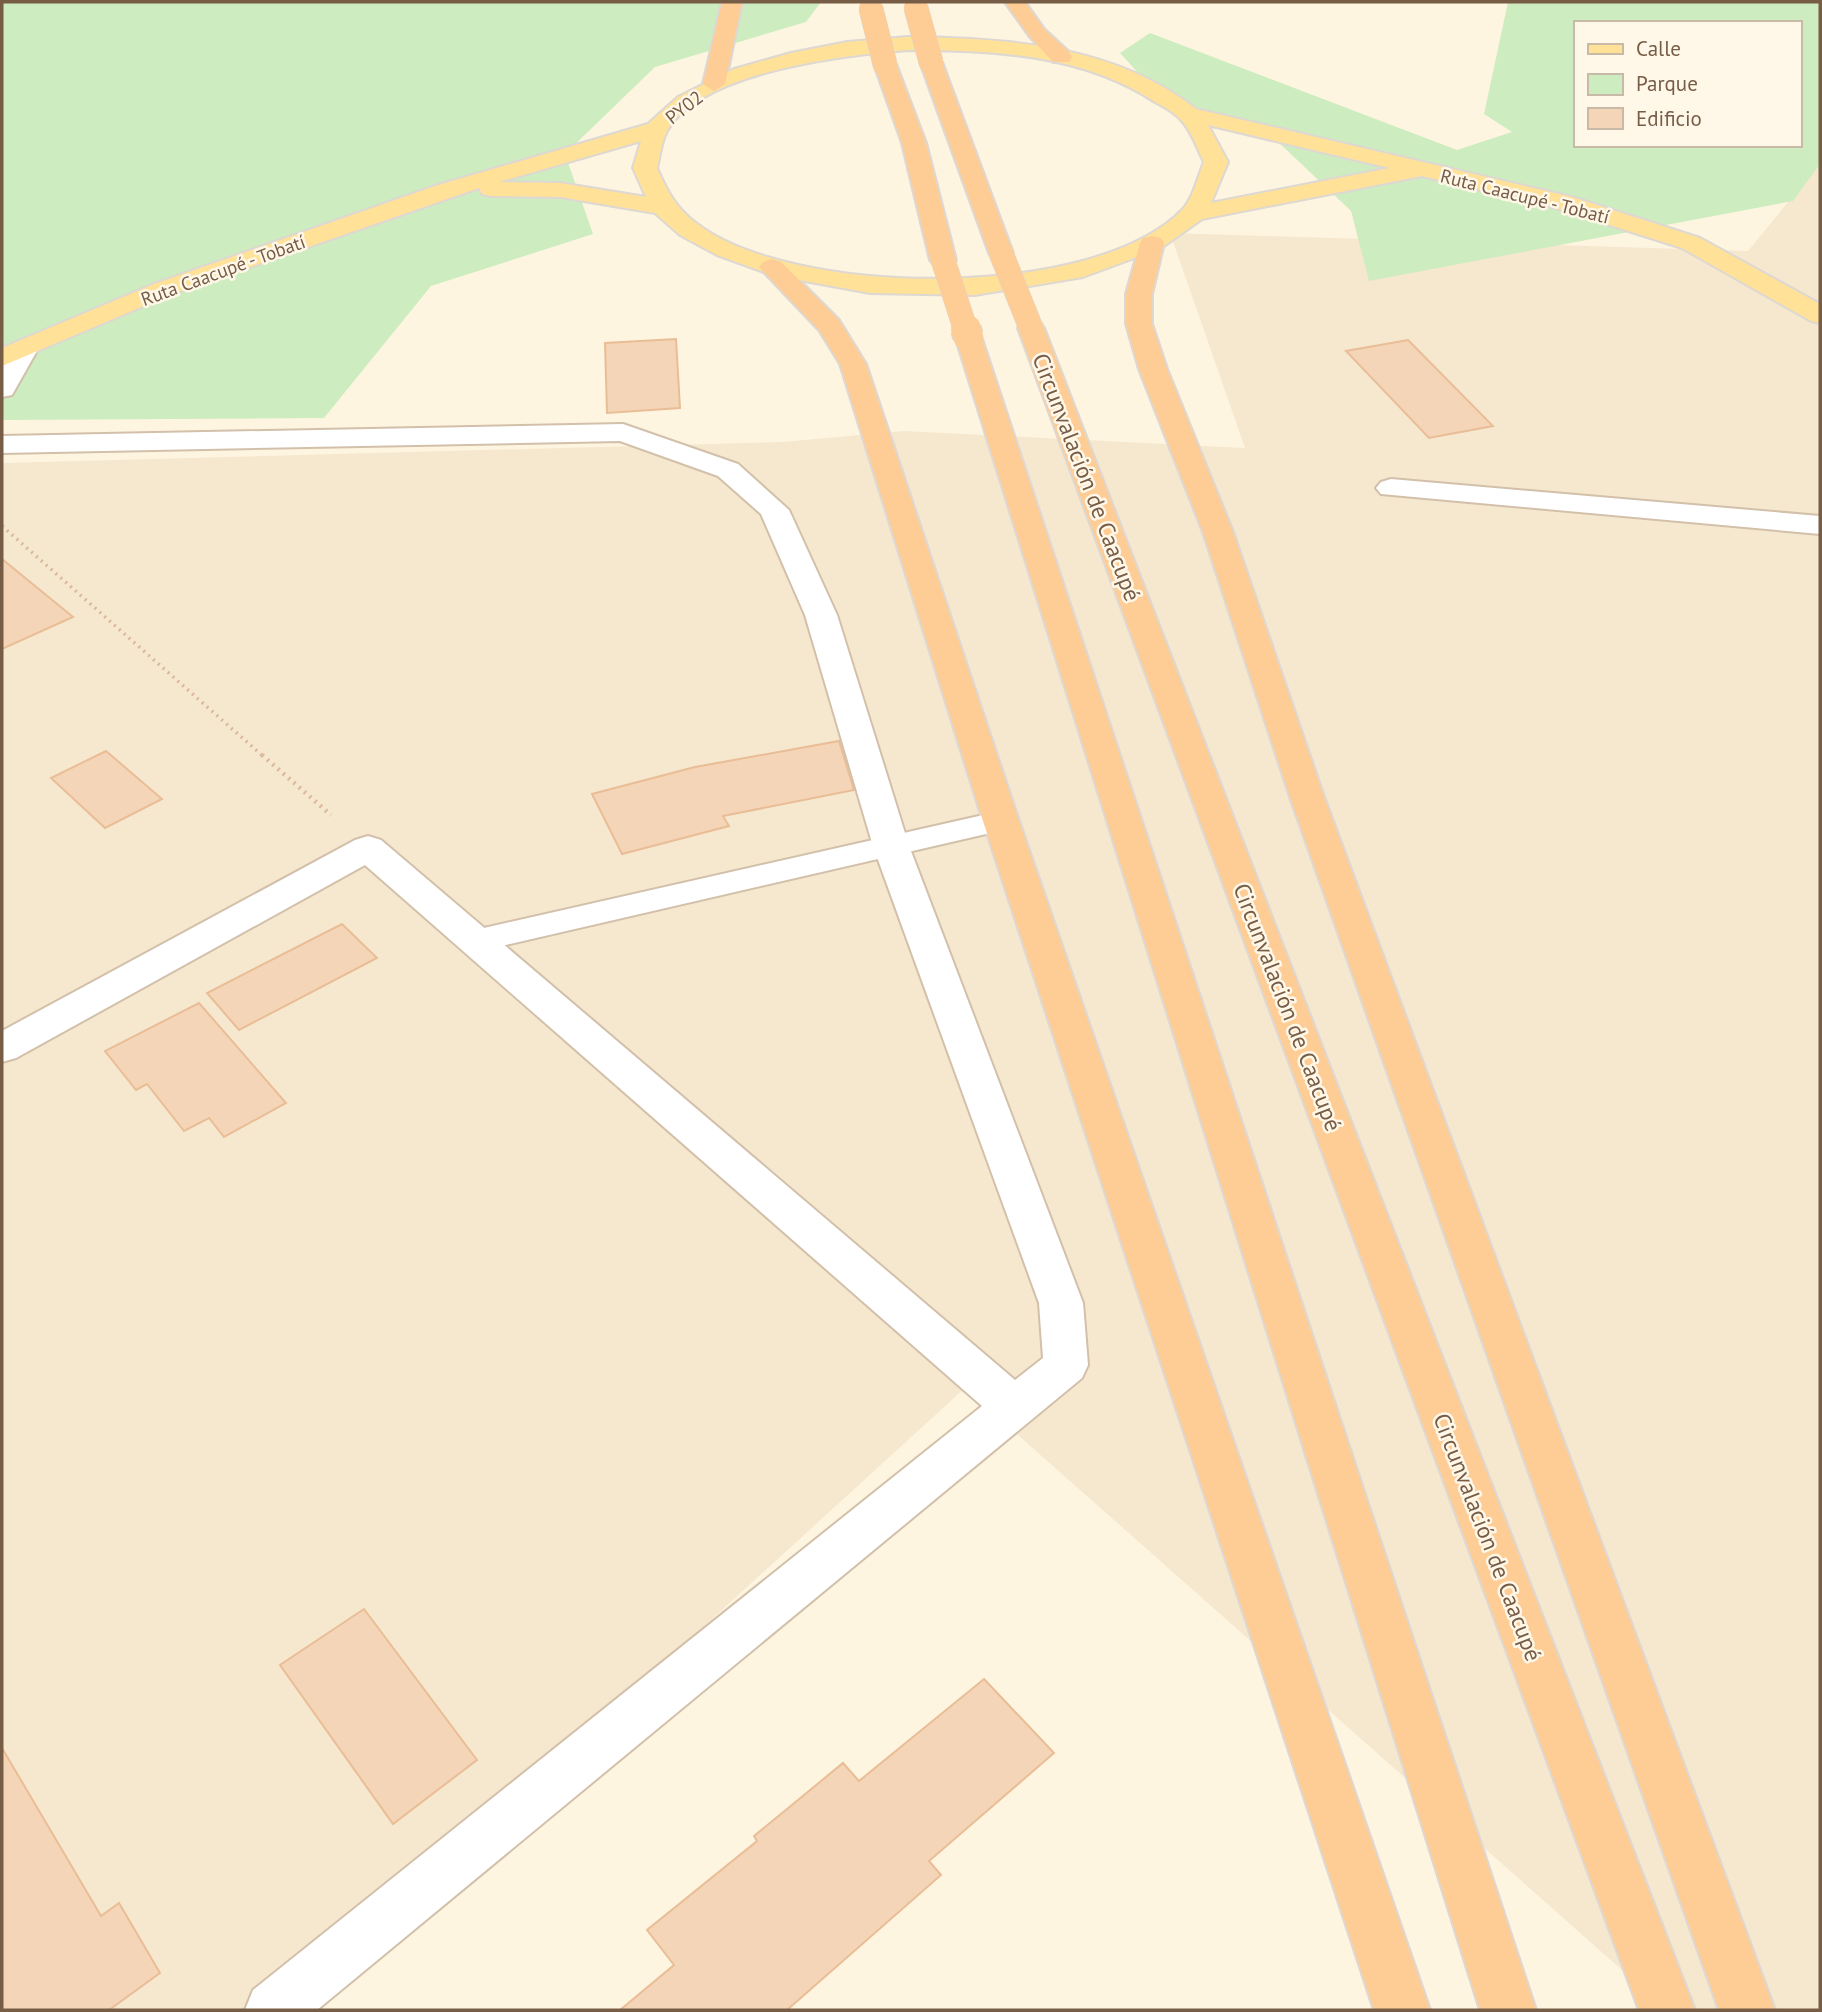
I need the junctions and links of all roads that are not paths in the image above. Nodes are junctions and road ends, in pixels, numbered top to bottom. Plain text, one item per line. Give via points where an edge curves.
1 (732, 2) edge
2 (1015, 2) edge
3 (915, 5) edge
4 (869, 6) edge
5 (1061, 57) junction
6 (714, 84) junction
7 (1188, 114) junction
8 (657, 129) junction
9 (1418, 170) junction
10 (446, 190) junction
11 (663, 207) junction
12 (1194, 213) junction
13 (1152, 243) junction
14 (772, 267) junction
15 (1820, 315) edge
16 (13, 354) edge
17 (2, 389) edge
18 (2, 445) edge
19 (1391, 488) dead end
20 (1820, 525) edge
21 (1001, 821) junction
22 (891, 846) junction
23 (475, 941) junction
24 (2, 1048) edge
25 (1014, 1406) junction
26 (273, 2010) edge
27 (1402, 2010) edge
28 (1508, 2010) edge
29 (1667, 2010) edge
30 (1747, 2010) edge

1 - 6 highway
2 - 5 highway
3 - 29 highway, Circunvalación de Caacupé, bridge via 1001,253
4 - 28 highway, bridge via 914,143 943,260
5 - 6 main road, PY02 via 990,46 915,43 852,47 772,62
5 - 7 main road, PY02 via 1153,89
6 - 8 main road, PY02 via 680,105
7 - 9 main road, Ruta Caacupé - Tobatí
7 - 12 main road, PY02 via 1216,162
8 - 10 main road, Ruta Caacupé - Tobatí
8 - 11 main road, PY02 via 645,167
9 - 12 main road, Ruta Caacupé - Tobatí
9 - 15 main road, Ruta Caacupé - Tobatí via 1563,202 1691,243
10 - 11 main road, Ruta Caacupé - Tobatí via 560,190
10 - 16 main road, Ruta Caacupé - Tobatí via 163,289
11 - 14 main road, PY02 via 689,230
12 - 13 main road, PY02
13 - 14 main road, PY02 via 1074,272 975,287 870,285
13 - 30 highway via 1139,295 1139,324 1153,369 1218,532 1306,794
14 - 21 highway via 830,326 853,364
16 - 17 street
18 - 22 street via 623,432 728,470 774,510 821,615
19 - 20 street
21 - 22 lane
21 - 27 highway
22 - 23 lane
22 - 25 street via 1061,1303 1066,1365
23 - 24 street via 368,848
23 - 25 street
25 - 26 street

